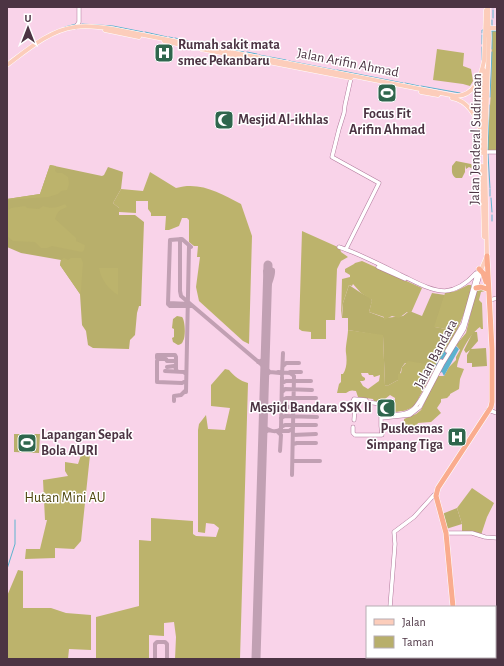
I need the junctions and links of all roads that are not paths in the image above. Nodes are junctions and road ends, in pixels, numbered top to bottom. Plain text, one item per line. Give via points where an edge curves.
1 (79, 7) edge
2 (487, 7) edge
3 (79, 22) junction
4 (82, 26) junction
5 (76, 27) junction
6 (488, 28) junction
7 (497, 28) edge
8 (120, 31) junction
9 (484, 60) junction
10 (274, 62) junction
11 (7, 65) edge
12 (7, 68) edge
13 (351, 80) junction
14 (381, 82) junction
15 (485, 101) junction
16 (482, 136) junction
17 (484, 152) junction
18 (497, 152) edge
19 (484, 211) junction
20 (339, 247) dead end
21 (346, 249) junction
22 (487, 256) junction
23 (480, 270) junction
24 (476, 276) junction
25 (413, 281) junction
26 (469, 283) junction
27 (475, 287) junction
28 (487, 289) junction
29 (497, 298) edge
30 (490, 303) junction
31 (427, 391) junction
32 (354, 400) dead end
33 (354, 407) tunnel mouth
34 (488, 409) junction
35 (381, 413) junction
36 (497, 413) edge
37 (381, 418) junction
38 (354, 420) dead end
39 (380, 433) junction
40 (435, 494) junction
41 (446, 533) junction
42 (497, 538) edge
43 (447, 550) junction
44 (390, 606) edge
45 (452, 606) edge

1 - 3 street
2 - 6 main road, Jalan Jenderal Sudirman
2 - 9 main road, Jalan Jenderal Sudirman
3 - 4 street
3 - 5 street
4 - 5 main road, Jalan Arifin Ahmad
4 - 8 main road, Jalan Arifin Ahmad
5 - 11 main road, Jalan Arifin Ahmad via 48,37
6 - 7 main road
6 - 15 main road, Jalan Jenderal Sudirman
8 - 10 main road, Jalan Arifin Ahmad
8 - 12 main road, Jalan Arifin Ahmad via 77,29 67,32 46,41
9 - 14 main road, Jalan Arifin Ahmad via 482,73 476,85 463,96
9 - 15 main road, Jalan Jenderal Sudirman
10 - 13 main road, Jalan Arifin Ahmad
10 - 14 main road, Jalan Arifin Ahmad
13 - 14 main road, Jalan Arifin Ahmad
13 - 21 street via 332,157 379,183
14 - 16 main road, Jalan Arifin Ahmad via 461,100 472,112
15 - 16 main road, Jalan Jenderal Sudirman
15 - 17 main road, Jalan Jenderal Sudirman
16 - 19 main road, Jalan Jenderal Sudirman
17 - 18 street
17 - 19 main road, Jalan Jenderal Sudirman
19 - 22 main road, Jalan Jenderal Sudirman
19 - 23 main road, Jalan Jenderal Sudirman via 484,254
20 - 21 street
21 - 25 street via 360,258
22 - 23 main road, Jalan Jenderal Sudirman
22 - 30 highway
23 - 24 street
23 - 25 street via 462,285 450,290 436,289
23 - 27 street, Jalan Bandara
23 - 28 highway via 486,279
24 - 26 street
24 - 27 street, Jalan Bandara
25 - 26 street via 430,290 444,293
26 - 27 street
27 - 28 highway
27 - 31 street, Jalan Bandara via 467,316
28 - 30 highway
29 - 30 street
30 - 34 highway via 493,398
31 - 35 street, Jalan Bandara via 412,410 404,414
31 - 37 street, Jalan Bandara via 420,407 414,413
32 - 35 street via 381,404
33 - 38 street
34 - 36 street
34 - 40 highway
35 - 37 street
37 - 39 street
39 - 39 street via 358,433 354,427 353,433 356,435
40 - 41 highway
40 - 43 highway
40 - 44 street via 414,517 394,532
41 - 42 street via 468,532
41 - 43 highway
43 - 45 highway

